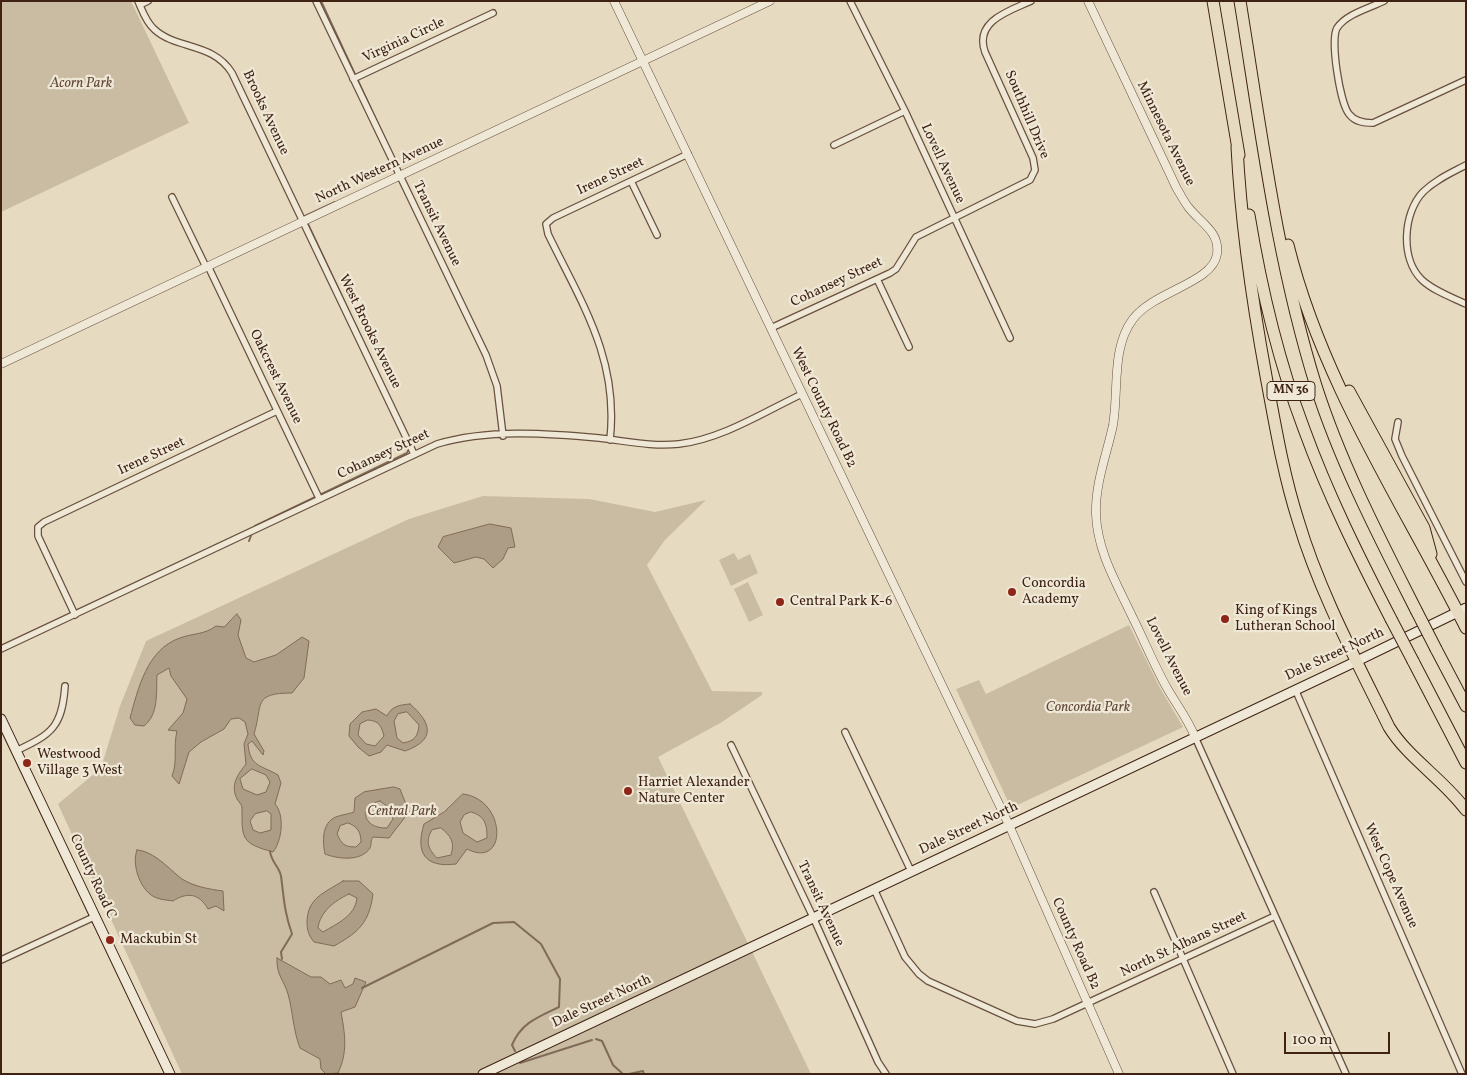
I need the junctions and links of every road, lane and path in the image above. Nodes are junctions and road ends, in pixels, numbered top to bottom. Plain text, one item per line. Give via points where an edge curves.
1 (148, 1) edge
2 (316, 1) edge
3 (614, 1) edge
4 (770, 1) edge
5 (850, 1) edge
6 (1031, 1) edge
7 (1088, 1) edge
8 (1213, 1) edge
9 (1240, 1) edge
10 (1384, 1) edge
11 (139, 3) edge
12 (494, 12) dead end
13 (642, 60) junction
14 (353, 79) junction
15 (1466, 80) edge
16 (905, 111) junction
17 (1262, 142) junction
18 (834, 145) dead end
19 (1238, 147) junction
20 (688, 154) junction
21 (1466, 165) edge
22 (399, 176) junction
23 (631, 181) junction
24 (172, 197) dead end
25 (953, 218) junction
26 (302, 222) junction
27 (657, 235) dead end
28 (207, 267) junction
29 (1209, 271) joint
30 (877, 279) junction
31 (1466, 304) edge
32 (771, 328) junction
33 (1010, 338) dead end
34 (909, 347) dead end
35 (1, 364) edge
36 (802, 394) junction
37 (277, 411) junction
38 (1398, 422) dead end
39 (503, 436) junction
40 (610, 440) junction
41 (414, 454) junction
42 (319, 498) junction
43 (1466, 582) edge
44 (1462, 610) edge
45 (75, 615) junction
46 (1466, 628) edge
47 (1, 649) edge
48 (1357, 661) junction
49 (65, 686) dead end
50 (1294, 689) junction
51 (1466, 706) edge
52 (1, 719) edge
53 (844, 732) dead end
54 (1195, 737) junction
55 (731, 745) dead end
56 (16, 751) junction
57 (1466, 763) edge
58 (1466, 810) edge
59 (1009, 825) junction
60 (911, 871) junction
61 (874, 889) junction
62 (1154, 892) dead end
63 (96, 916) junction
64 (1275, 916) junction
65 (813, 917) junction
66 (1182, 959) junction
67 (1, 960) edge
68 (1088, 1004) junction
69 (170, 1074) edge
70 (483, 1074) edge
71 (886, 1074) edge
72 (1120, 1074) edge
73 (1233, 1074) edge
74 (1346, 1074) edge
75 (1462, 1074) edge

1 - 11 street
2 - 14 street, Transit Avenue
3 - 13 street, West County Road B2
4 - 13 street, North Western Avenue
5 - 16 street, Lovell Avenue
6 - 25 street, Southhill Drive via 990,22 982,40 1033,158 1033,175 1026,183
7 - 29 street, Minnesota Avenue via 1177,189 1214,236 1216,260
8 - 19 highway, MN 36
9 - 17 highway, MN 36
10 - 15 street via 1342,22 1334,40 1348,114 1360,122 1380,121
11 - 26 street, Brooks Avenue via 154,29 162,35 217,56 228,67
12 - 14 street, Virginia Circle
13 - 20 street, West County Road B2
13 - 22 street, North Western Avenue
14 - 22 street, Transit Avenue
16 - 18 street
16 - 25 street, Lovell Avenue
17 - 44 highway via 1309,316 1424,528 1432,564
17 - 51 highway, MN 36, bridge via 1284,262 1317,387 1354,486
19 - 48 highway via 1252,300 1286,475 1314,565
19 - 57 highway, MN 36, bridge via 1266,303 1292,395 1331,498
20 - 23 street, Irene Street
20 - 32 street, West County Road B2
21 - 31 street via 1430,186 1416,200 1409,218 1407,247 1420,278
22 - 26 street, North Western Avenue
22 - 39 street, Transit Avenue via 492,370 501,403
23 - 27 street
23 - 40 street, Irene Street via 546,224 607,366 612,404
24 - 28 street, Oakcrest Avenue
25 - 30 street, Cohansey Street via 916,237 896,269
25 - 33 street, Lovell Avenue
26 - 28 street, North Western Avenue
26 - 41 street, West Brooks Avenue
28 - 35 street, North Western Avenue
28 - 37 street, Oakcrest Avenue
29 - 54 street, Lovell Avenue via 1151,302 1128,327 1120,346 1113,422 1096,511 1099,538 1110,568 1162,679
30 - 32 street, Cohansey Street
30 - 34 street
32 - 36 street, West County Road B2
36 - 40 street, Cohansey Street via 694,442 663,445
36 - 59 street, West County Road B2
37 - 42 street, Oakcrest Avenue
37 - 45 street, Irene Street via 38,527 38,536
38 - 43 street via 1395,439 1402,456
39 - 40 street, Cohansey Street via 553,435
39 - 41 street, Cohansey Street via 452,439
41 - 42 street, Cohansey Street
42 - 45 street, Cohansey Street
44 - 46 highway
44 - 48 main road, Dale Street North
45 - 47 street, Cohansey Street
48 - 50 main road, Dale Street North
48 - 58 highway via 1395,736 1445,784
49 - 56 street via 62,712 54,727 42,738
50 - 54 main road, Dale Street North
50 - 75 street, West Cope Avenue
52 - 56 main road, County Road C
53 - 60 street
54 - 59 main road, Dale Street North
54 - 64 street, Lovell Avenue
55 - 65 street, Transit Avenue
56 - 63 main road, County Road C
59 - 60 main road, Dale Street North
59 - 68 street, County Road B2
60 - 61 main road, Dale Street North
61 - 65 main road, Dale Street North
61 - 68 street, North St Albans Street via 905,957 928,981 1026,1023 1045,1022
62 - 66 street
63 - 67 street
63 - 69 main road, County Road C
64 - 66 street, North St Albans Street
64 - 74 street, Lovell Avenue
65 - 70 main road, Dale Street North
65 - 71 street, Transit Avenue
66 - 68 street, North St Albans Street
66 - 73 street
68 - 72 street, County Road B2

